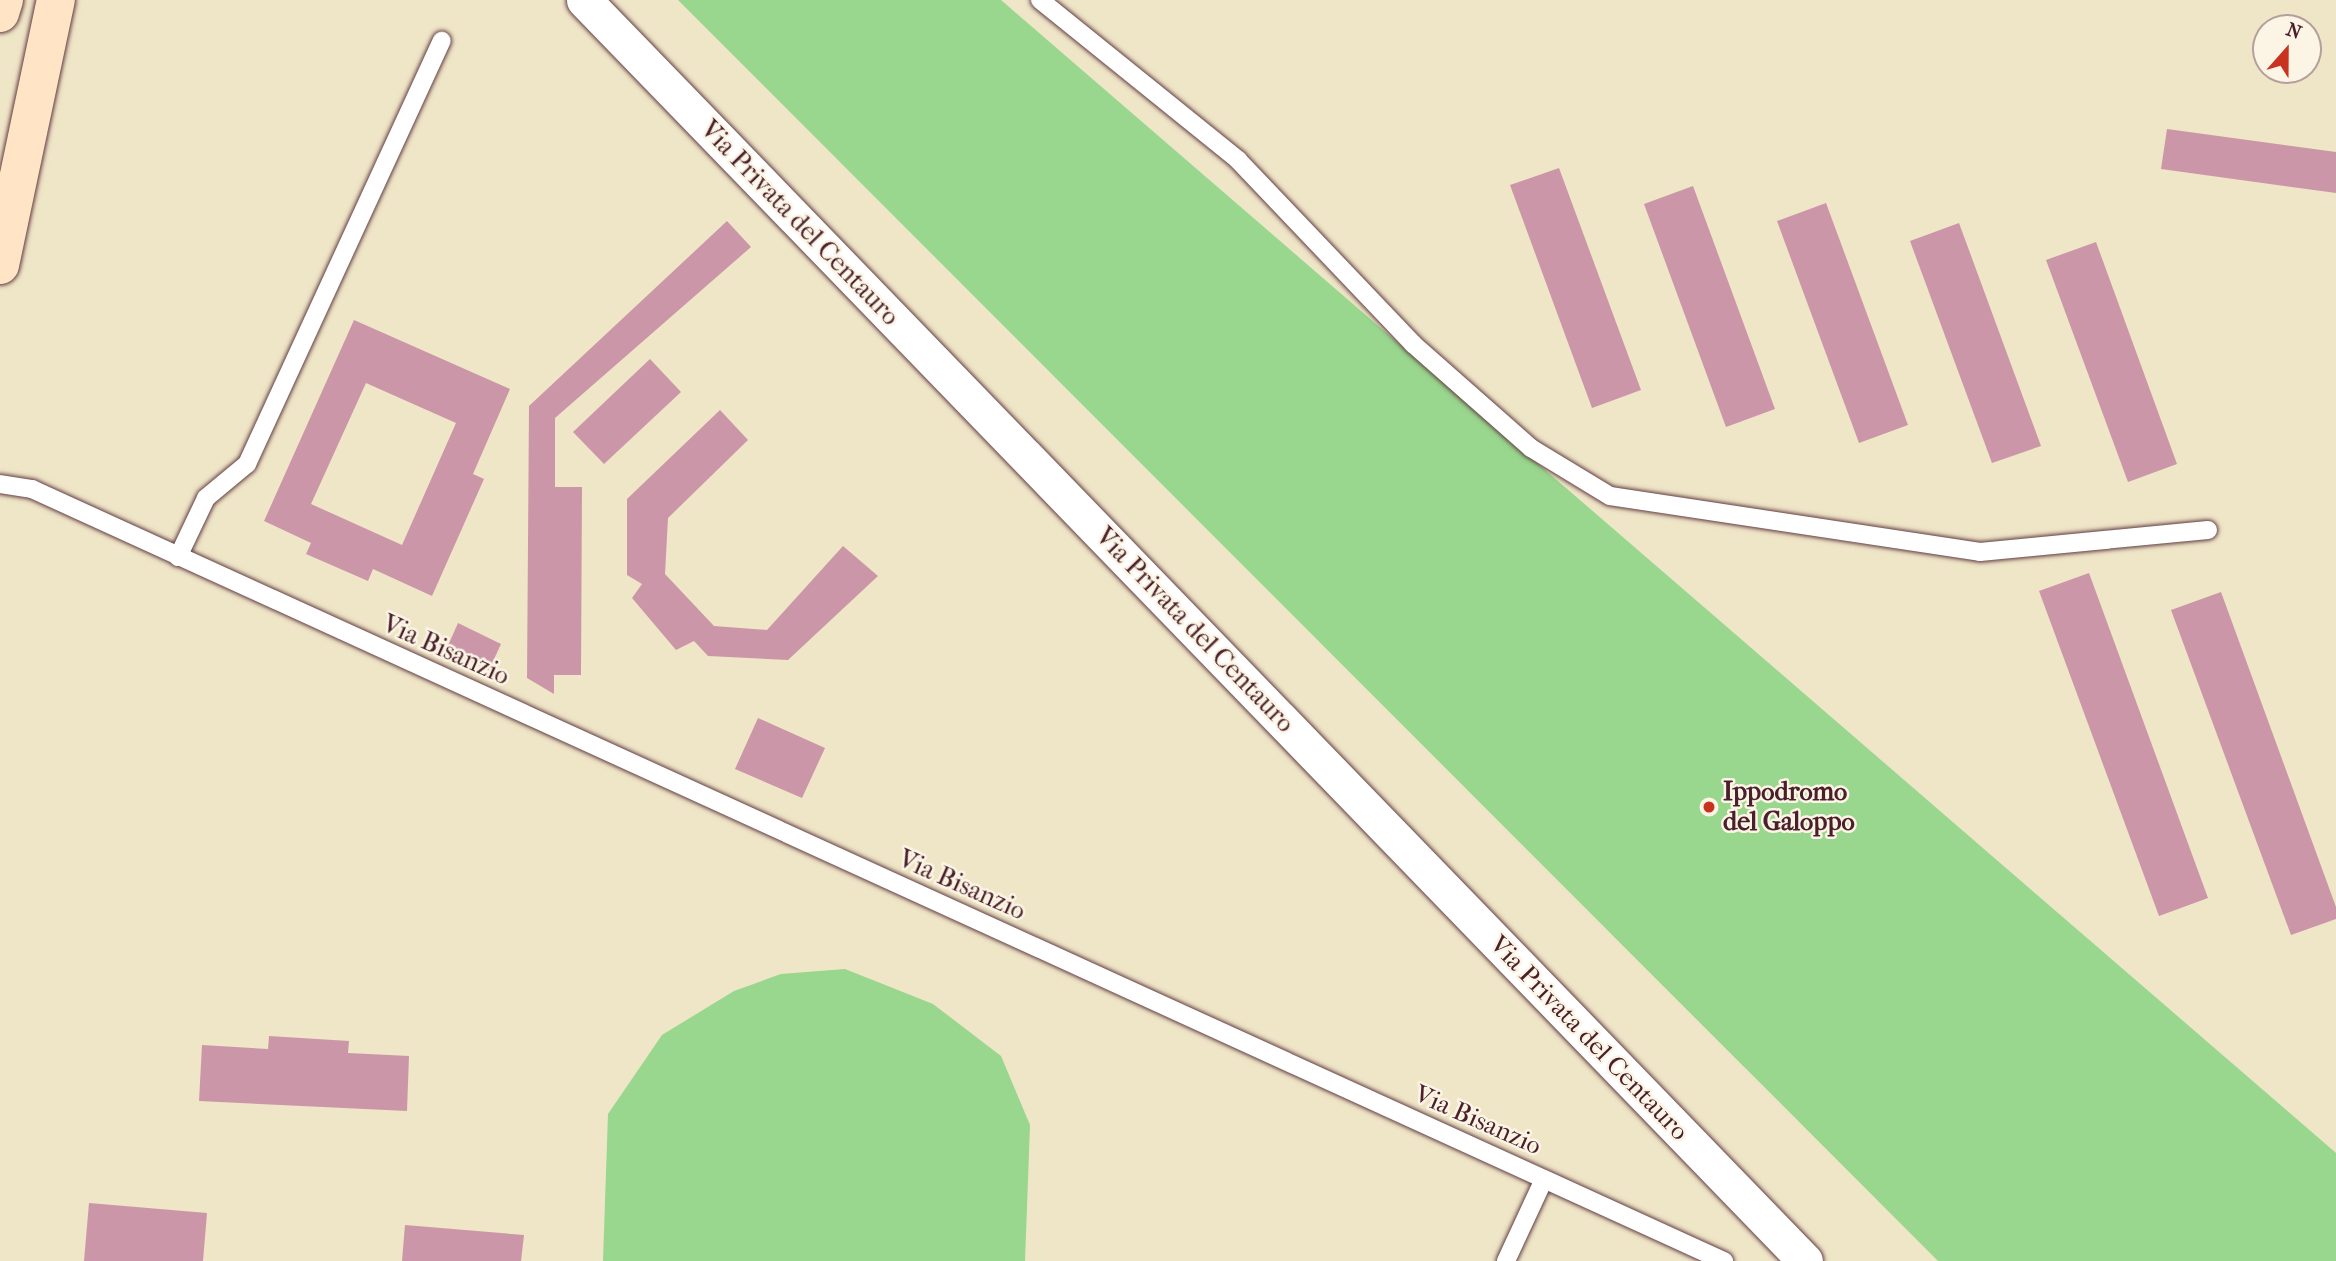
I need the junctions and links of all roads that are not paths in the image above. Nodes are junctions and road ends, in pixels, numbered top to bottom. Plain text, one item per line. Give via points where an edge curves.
1 (4, 0) edge
2 (56, 0) edge
3 (584, 0) edge
4 (1040, 0) edge
5 (0, 13) edge
6 (442, 41) dead end
7 (0, 265) edge
8 (0, 484) edge
9 (2208, 530) dead end
10 (178, 557) junction
11 (1544, 1179) junction
12 (1506, 1261) edge
13 (1724, 1261) edge
14 (1805, 1261) edge

1 - 5 main road
2 - 7 main road
3 - 14 street, Via Privata del Centauro
4 - 9 lane via 1238,160 1413,344 1531,449 1611,496 1980,552
6 - 10 lane via 247,464 206,498
8 - 10 lane, Via Bisanzio via 32,489
10 - 11 lane, Via Bisanzio
11 - 12 lane
11 - 13 lane, Via Bisanzio

